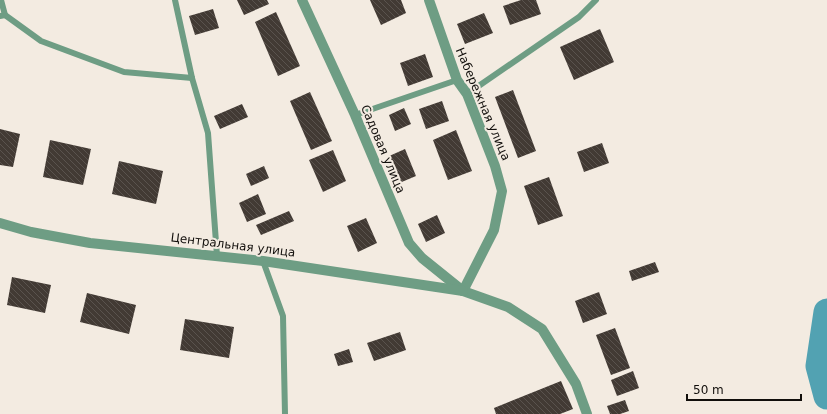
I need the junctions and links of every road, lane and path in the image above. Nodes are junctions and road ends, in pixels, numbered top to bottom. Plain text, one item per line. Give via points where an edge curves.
1 (1, 0) edge
2 (175, 0) edge
3 (302, 0) edge
4 (428, 0) edge
5 (596, 0) edge
6 (3, 16) edge
7 (192, 78) junction
8 (457, 80) junction
9 (467, 94) junction
10 (355, 115) junction
11 (0, 223) edge
12 (217, 256) junction
13 (263, 261) junction
14 (464, 291) junction
15 (285, 414) edge
16 (587, 414) edge

1 - 6 lane
2 - 7 lane
3 - 10 street, Садовая улица
4 - 8 street, Набережная улица
5 - 9 lane via 579,16
6 - 7 lane via 41,40 124,72
7 - 12 lane via 208,134
8 - 9 street, Набережная улица
8 - 10 lane
9 - 14 street, Набережная улица via 502,191 494,230
10 - 14 street, Садовая улица via 409,243 422,258
11 - 12 street, Центральная улица via 31,232 90,243
12 - 13 street, Центральная улица
13 - 14 street, Центральная улица
13 - 15 lane via 283,316
14 - 16 street via 508,307 542,329 576,384

